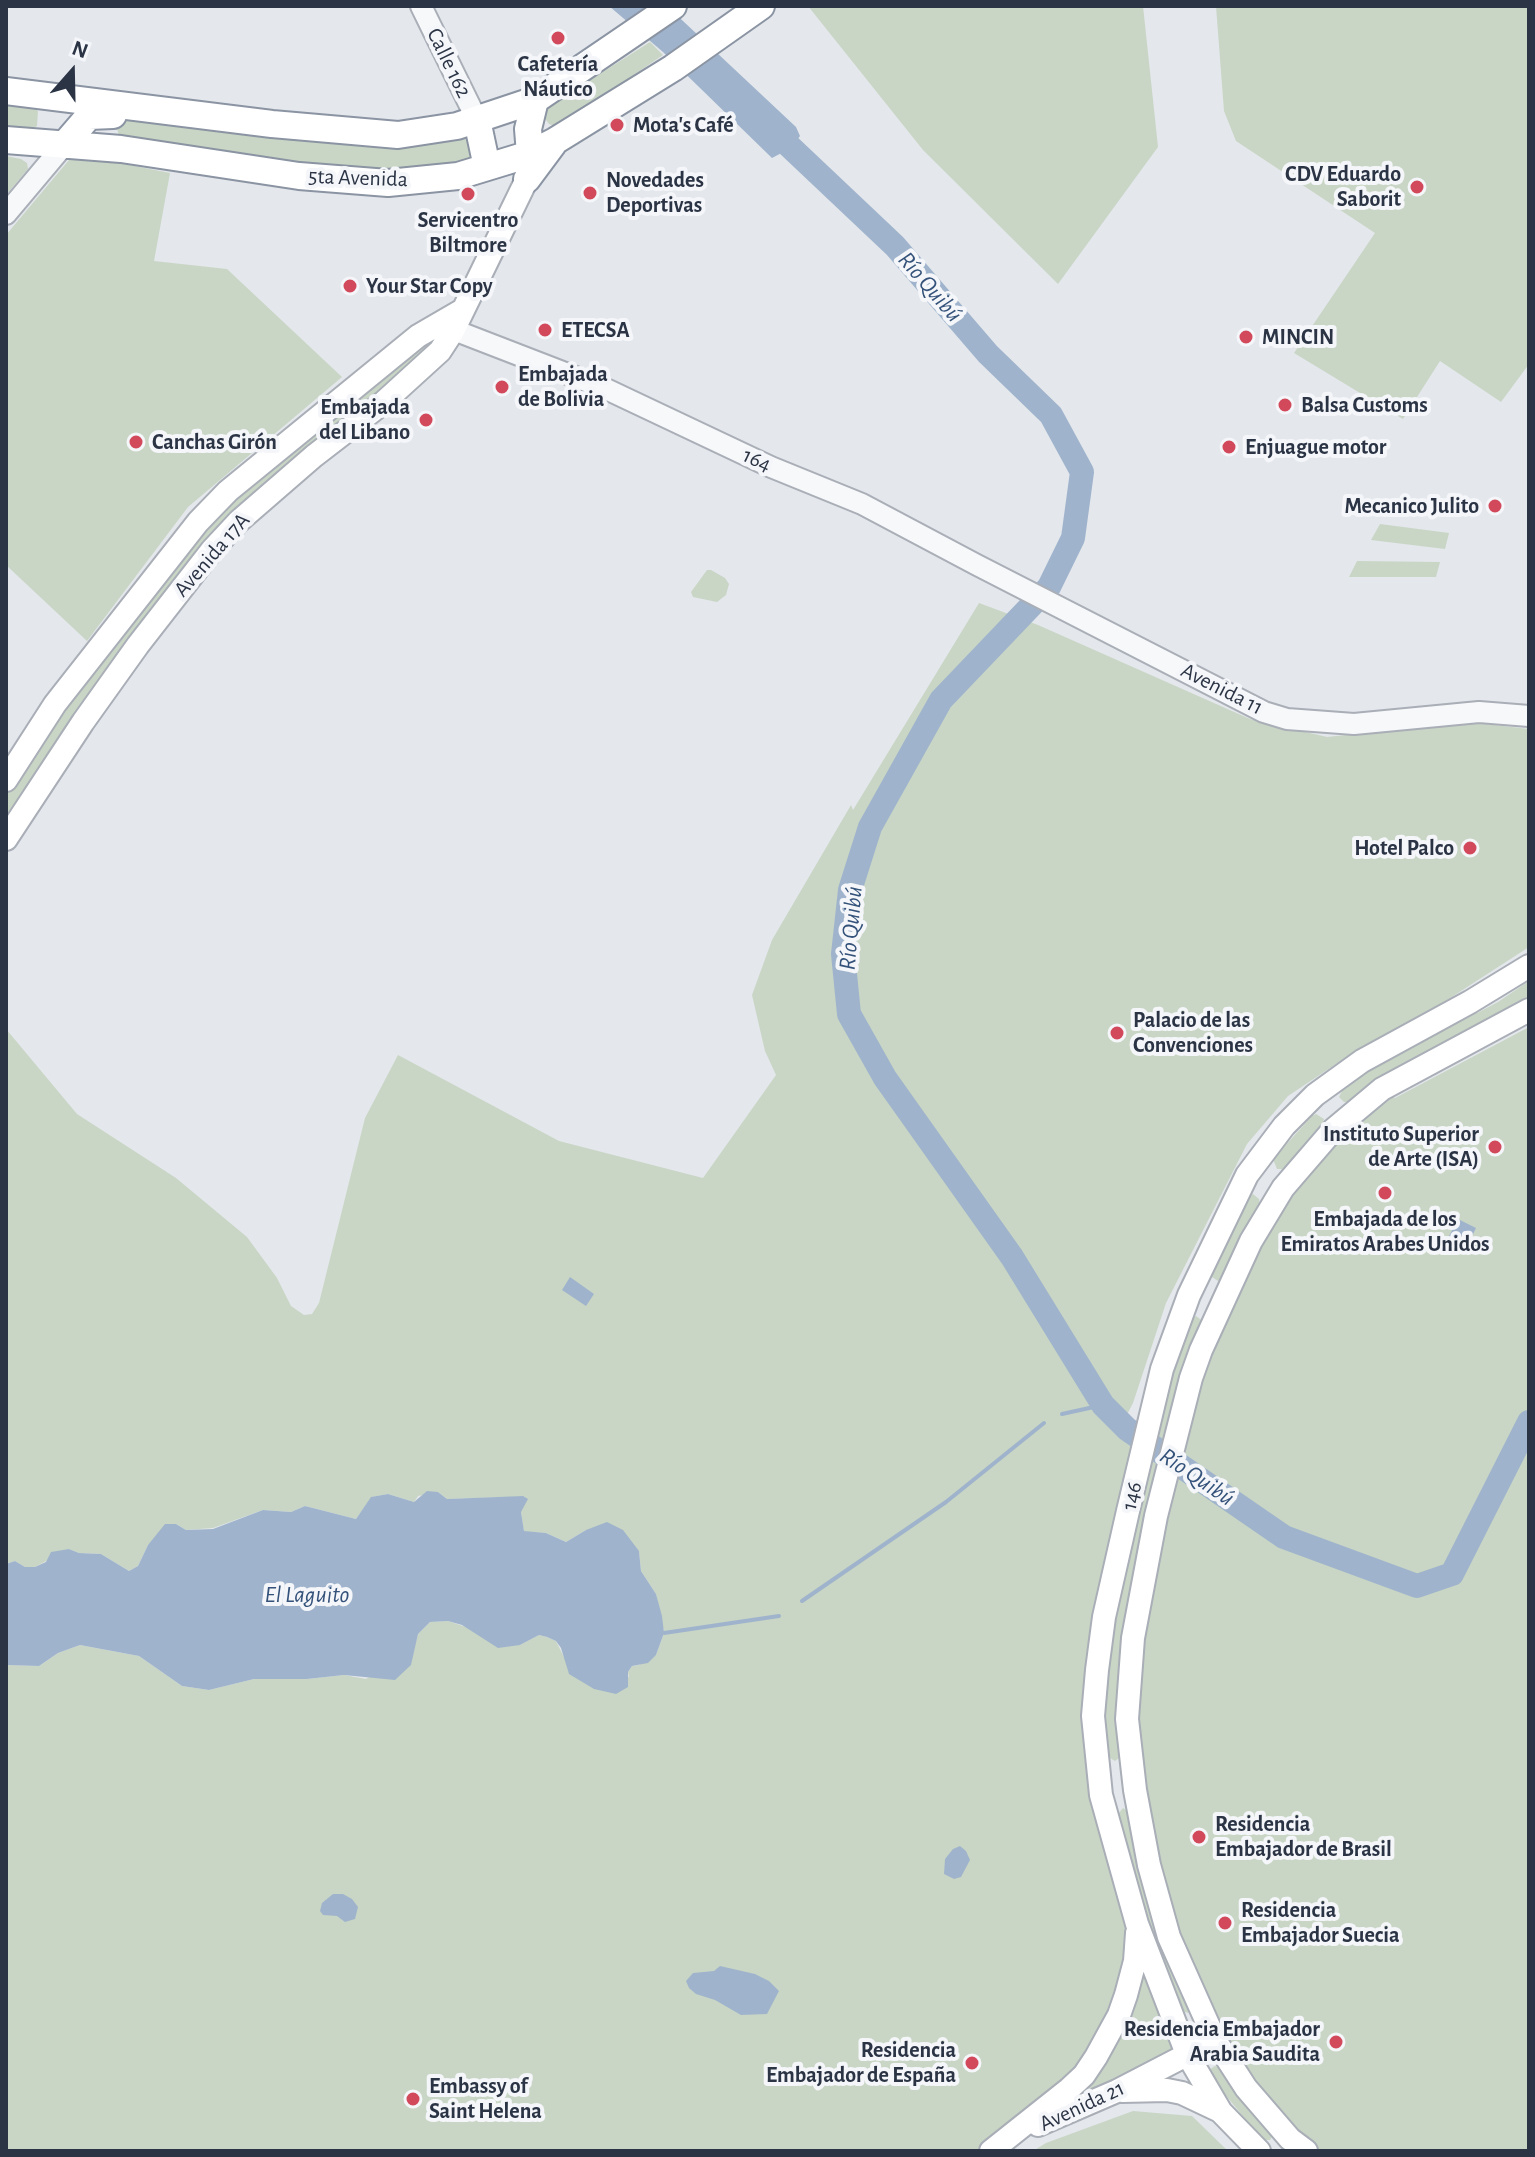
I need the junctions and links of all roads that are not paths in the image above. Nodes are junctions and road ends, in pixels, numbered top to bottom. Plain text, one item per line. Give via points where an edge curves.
1 (421, 6) edge
2 (673, 6) edge
3 (761, 6) edge
4 (6, 91) edge
5 (535, 100) junction
6 (118, 110) junction
7 (477, 120) junction
8 (6, 140) edge
9 (119, 149) junction
10 (56, 151) junction
11 (487, 167) junction
12 (528, 167) junction
13 (6, 214) edge
14 (450, 322) junction
15 (1069, 612) joint
16 (1529, 716) edge
17 (6, 780) edge
18 (6, 839) edge
19 (1529, 966) edge
20 (1529, 1010) edge
21 (1137, 1924) junction
22 (1215, 2040) junction
23 (1187, 2054) junction
24 (1117, 2091) junction
25 (1221, 2112) junction
26 (1290, 2147) edge
27 (991, 2151) edge
28 (1259, 2151) edge

1 - 7 street, Calle 162
2 - 5 highway, 5ta Avenida
3 - 12 highway, 5ta Avenida via 555,141
4 - 6 highway, 5ta Avenida
5 - 7 highway, 5ta Avenida
5 - 12 highway
6 - 7 highway, 5ta Avenida via 398,135
6 - 9 highway via 108,133
6 - 10 highway via 89,116
7 - 11 highway
8 - 10 highway, 5ta Avenida
9 - 10 highway, 5ta Avenida
9 - 11 highway, 5ta Avenida via 299,176 388,183 458,176
10 - 13 street
11 - 12 highway, 5ta Avenida
12 - 14 main road, Avenida 17A
14 - 15 street, 164 via 862,504
14 - 17 main road, Avenida 17A via 228,491 55,704
14 - 18 main road, Avenida 17A via 440,351 303,465 212,550 128,658
15 - 16 street, Avenida 11 via 1287,719 1354,724 1479,712
19 - 21 main road, 146 via 1362,1061 1315,1095 1247,1175 1189,1295 1162,1369 1128,1511 1104,1617 1093,1716 1101,1795
20 - 22 main road, 146 via 1382,1089 1333,1130 1283,1188 1251,1241 1191,1378 1156,1516 1133,1638 1127,1719 1149,1865 1169,1937
21 - 23 main road, 146
21 - 27 main road via 1133,1974 1096,2057 1069,2089
22 - 23 main road, Avenida 21
22 - 26 main road, 146
23 - 24 main road, Avenida 21
23 - 25 main road, 146
24 - 25 main road via 1182,2093
24 - 27 main road, Avenida 21
25 - 28 main road, 146

